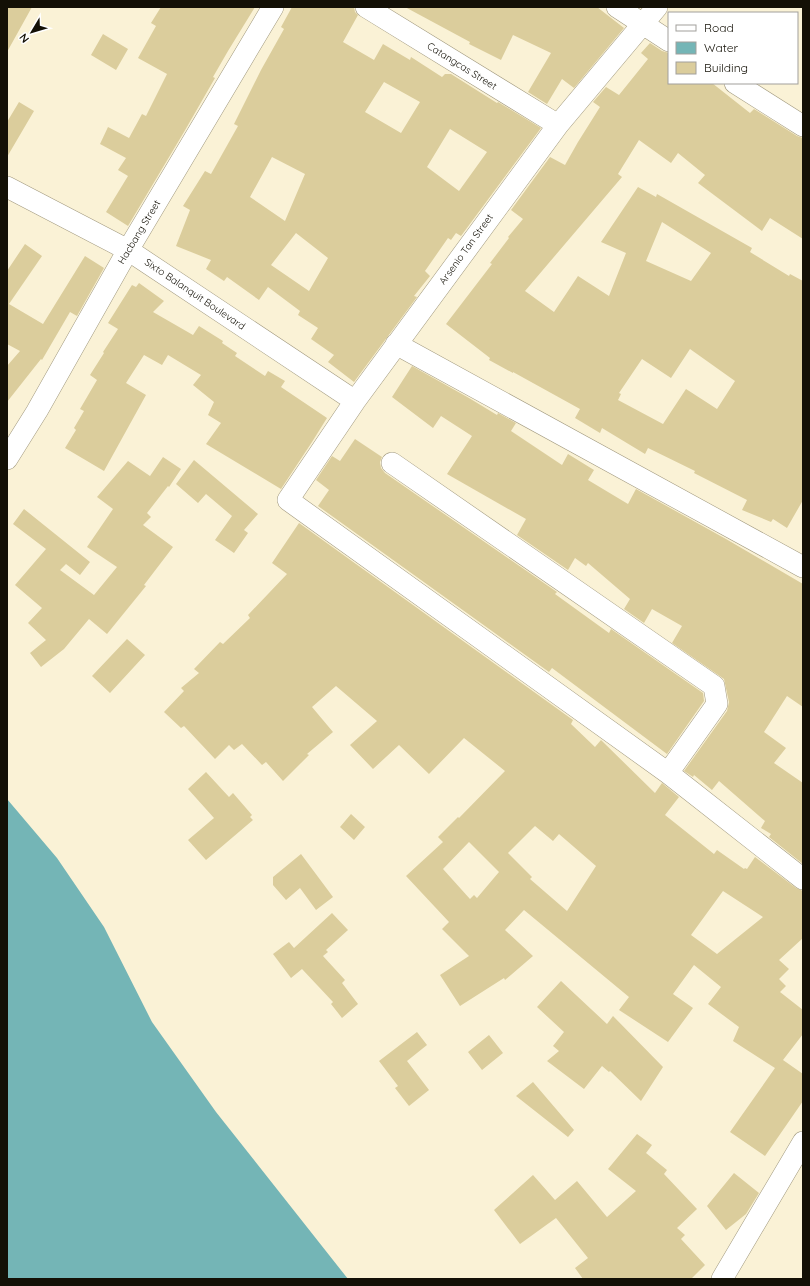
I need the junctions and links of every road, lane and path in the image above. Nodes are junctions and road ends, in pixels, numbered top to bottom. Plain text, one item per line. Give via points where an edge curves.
1 (273, 7) edge
2 (366, 7) edge
3 (617, 7) edge
4 (657, 7) edge
5 (643, 24) junction
6 (668, 40) edge
7 (737, 84) edge
8 (558, 125) junction
9 (803, 126) edge
10 (7, 187) edge
11 (128, 250) junction
12 (396, 344) junction
13 (355, 401) junction
14 (7, 459) edge
15 (392, 463) dead end
16 (803, 567) edge
17 (668, 773) junction
18 (803, 879) edge
19 (803, 1142) edge
20 (722, 1279) edge

1 - 11 street, Hacbang Street
2 - 8 street, Catangcas Street
3 - 5 street
4 - 5 street, Arsenio Tan Street
5 - 6 street
5 - 8 street, Arsenio Tan Street
7 - 9 street
8 - 12 street, Arsenio Tan Street
10 - 11 street, Sixto Balanquit Boulevard
11 - 13 street, Sixto Balanquit Boulevard
11 - 14 street, Hacbang Street
12 - 13 street, Arsenio Tan Street
12 - 16 street
13 - 17 street, Arsenio Tan Street via 288,500
15 - 17 street via 714,686 717,704
17 - 18 street
19 - 20 street

